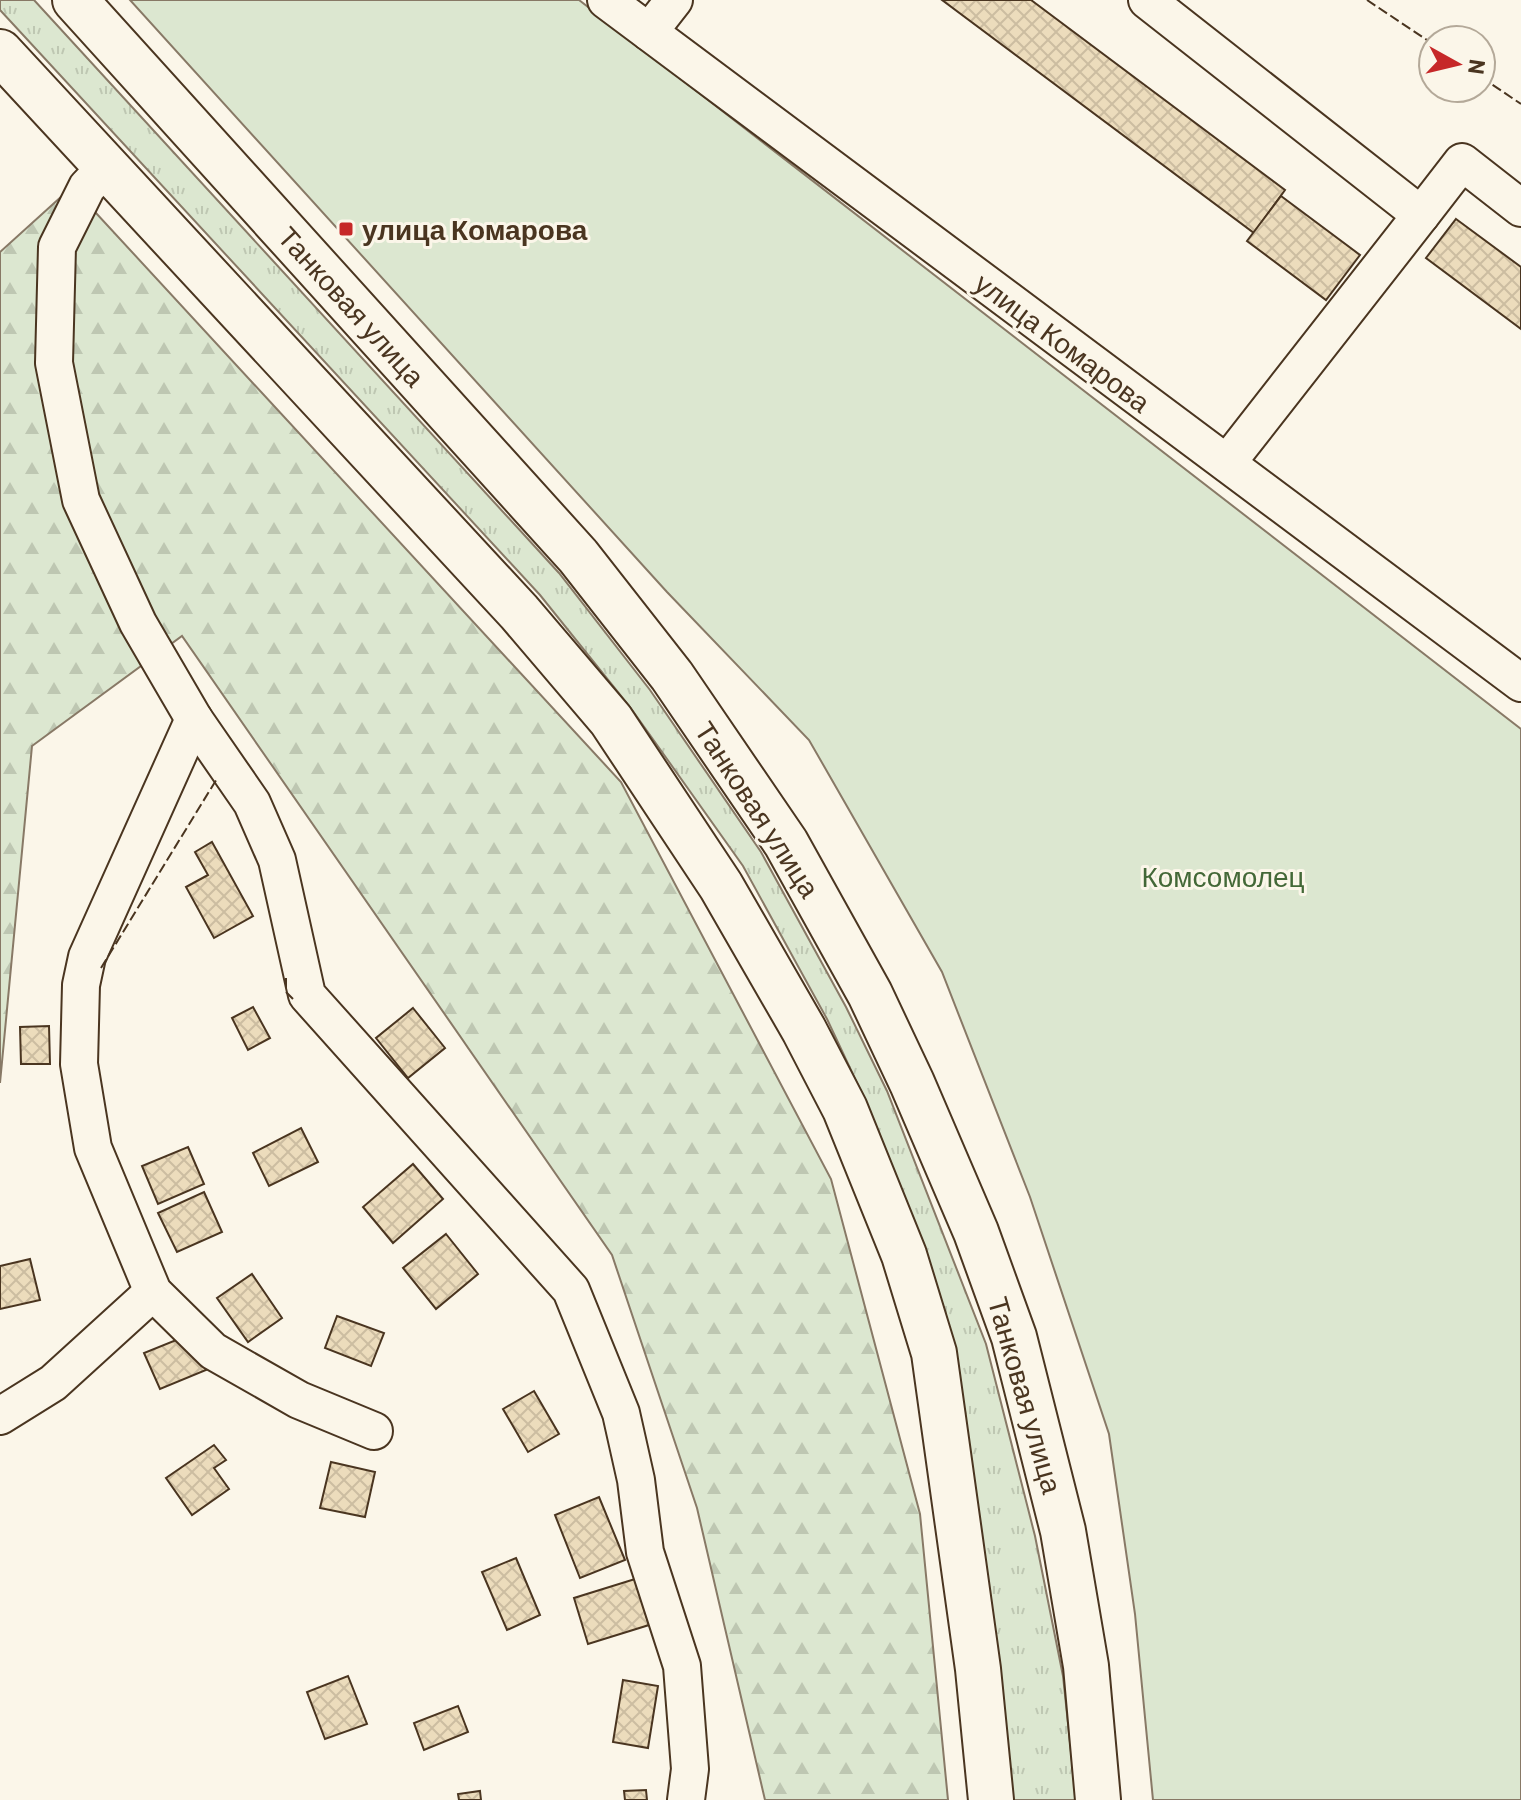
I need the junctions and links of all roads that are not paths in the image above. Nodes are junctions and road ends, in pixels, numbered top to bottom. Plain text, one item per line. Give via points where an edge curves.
1 (75, 0) edge
2 (606, 0) edge
3 (674, 0) edge
4 (1147, 0) edge
5 (649, 32) junction
6 (0, 52) edge
7 (106, 167) junction
8 (1521, 208) edge
9 (1421, 215) junction
10 (1227, 463) junction
11 (1521, 683) edge
12 (194, 719) junction
13 (153, 1292) junction
14 (0, 1416) edge
15 (374, 1431) dead end
16 (686, 1800) edge
17 (991, 1800) edge
18 (1098, 1800) edge

1 - 18 main road, Танковая улица via 578,556 672,676 786,843 870,994 912,1083 1014,1337 1063,1531 1086,1666
2 - 5 street, улица Комарова
3 - 5 street
4 - 9 street
5 - 10 street, улица Комарова
6 - 7 main road
7 - 12 street via 87,187 57,247 54,363 81,500 138,623
7 - 17 main road via 519,612 611,720 721,886 804,1030 845,1109 898,1241 934,1353
8 - 9 street via 1462,162
9 - 10 street
10 - 11 street, улица Комарова
12 - 13 street via 87,957 81,985 79,1064 93,1148
12 - 16 street via 252,803 277,860 307,995 571,1290 621,1413 645,1552 682,1666 690,1769
13 - 14 street via 53,1383
13 - 15 street via 213,1351 299,1400

